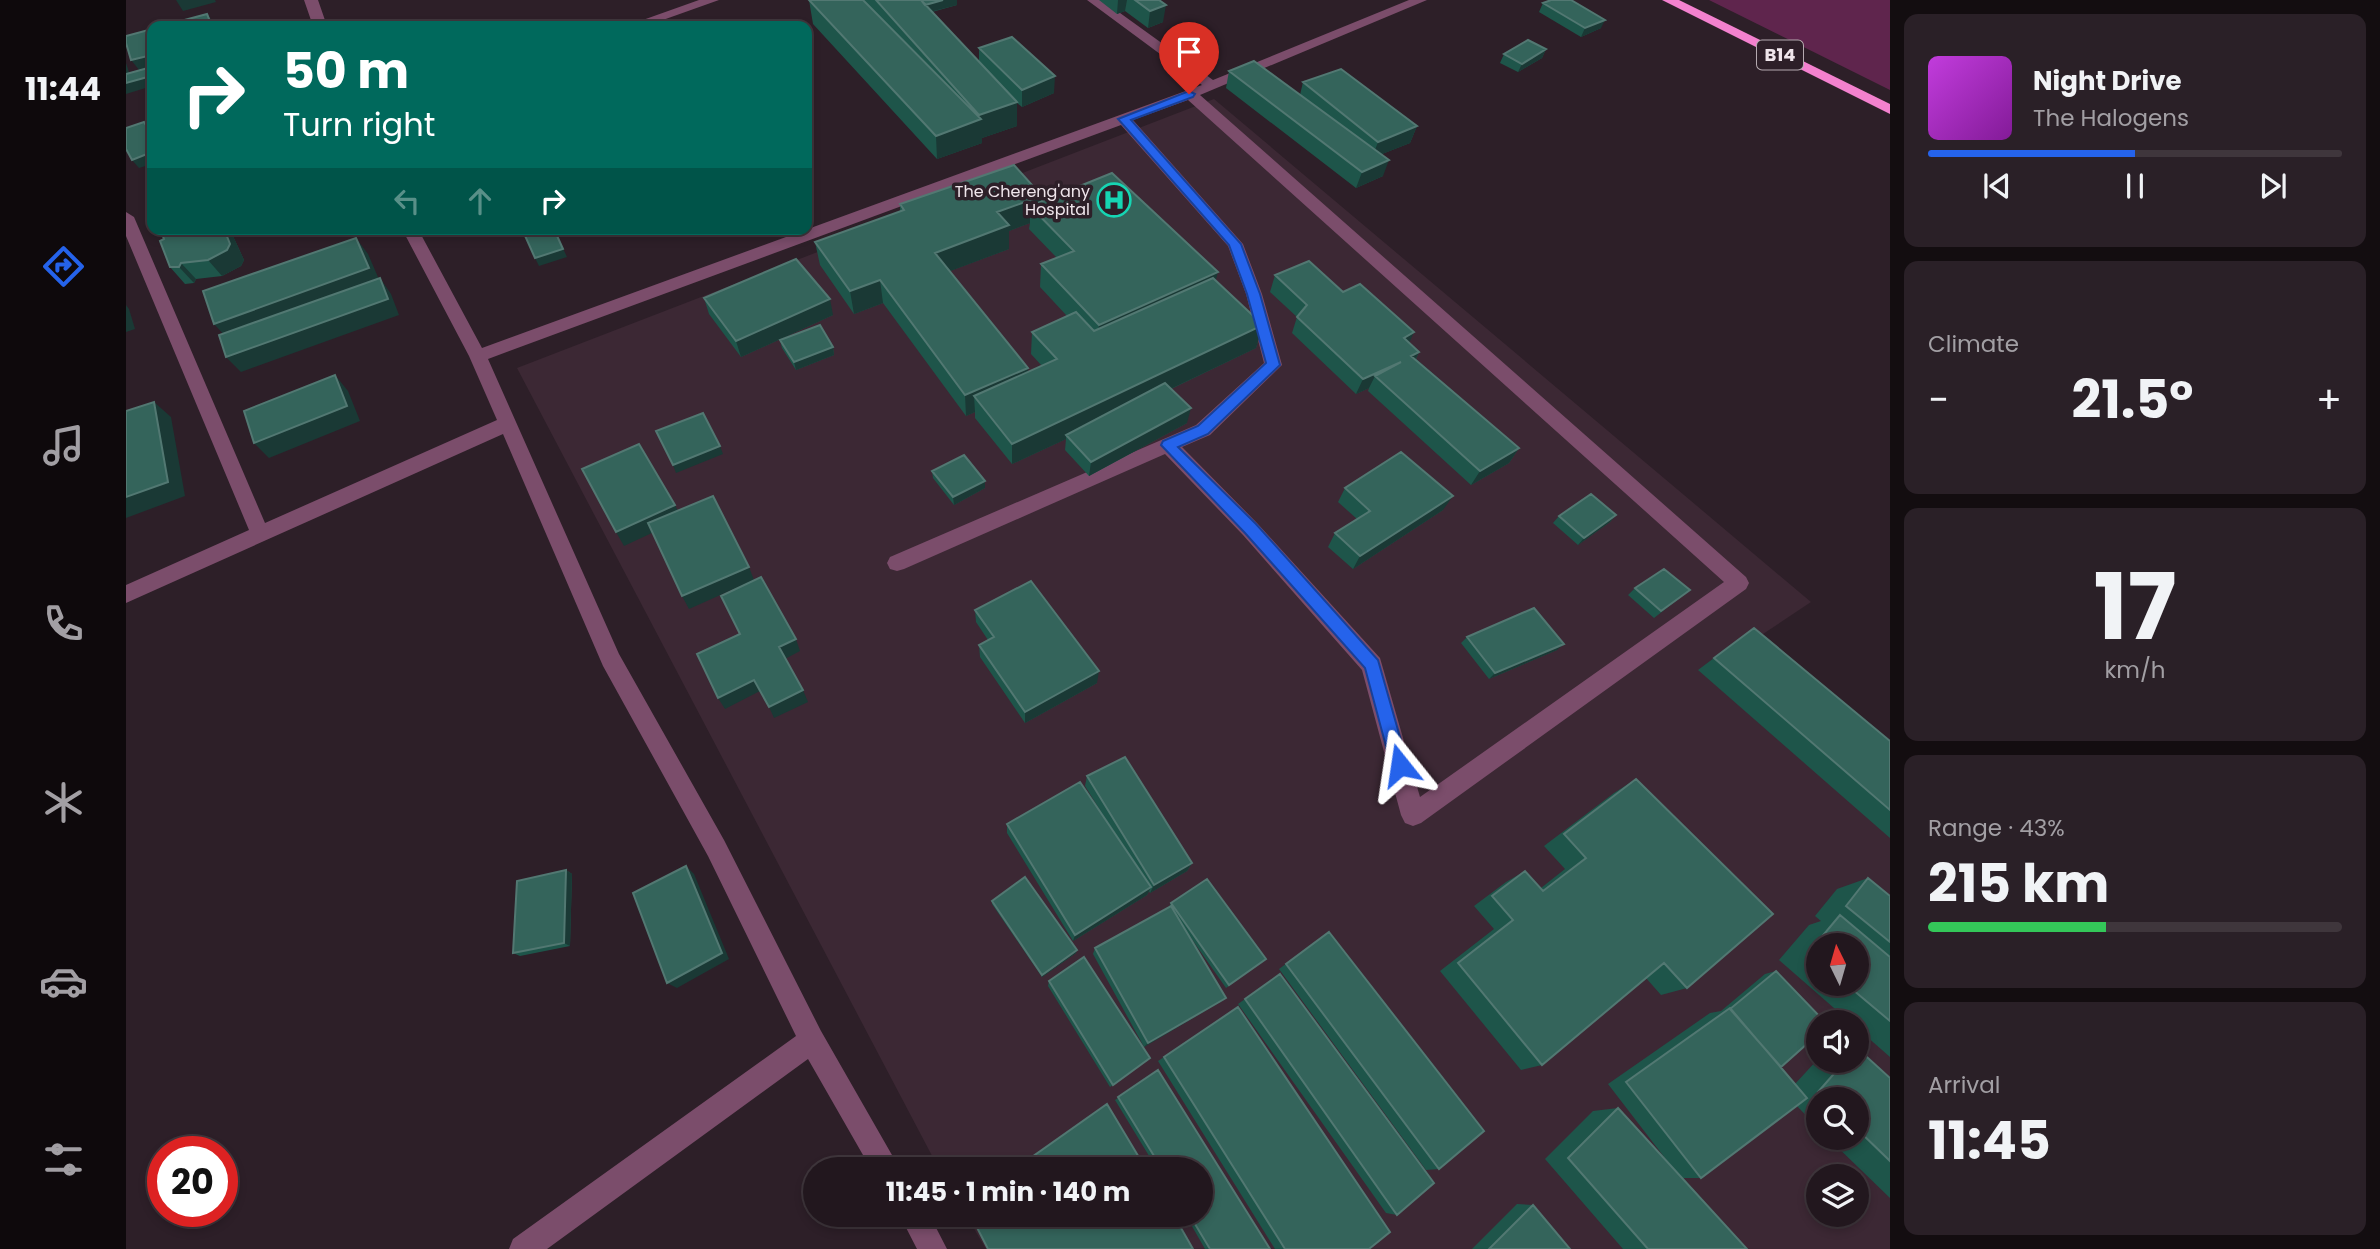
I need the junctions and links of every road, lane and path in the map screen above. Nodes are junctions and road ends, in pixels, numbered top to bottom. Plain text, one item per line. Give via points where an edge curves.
1 (311, 0) edge
2 (712, 0) edge
3 (1094, 0) edge
4 (1420, 0) edge
5 (1669, 0) edge
6 (318, 21) edge
7 (649, 21) edge
8 (1212, 86) junction
9 (1189, 94) junction
10 (1890, 110) edge
11 (1124, 119) junction
12 (126, 217) edge
13 (812, 233) edge
14 (413, 235) edge
15 (808, 235) edge
16 (478, 356) junction
17 (509, 423) junction
18 (1168, 445) junction
19 (260, 534) junction
20 (897, 563) dead end
21 (126, 594) edge
22 (812, 1040) junction
23 (879, 1157) edge
24 (920, 1227) edge
25 (523, 1249) edge
26 (933, 1249) edge

1 - 6 street
2 - 7 street
3 - 8 street
4 - 8 street
5 - 10 highway, B14
8 - 9 street
9 - 11 street
9 - 18 street via 1739,583 1413,815 1372,665
11 - 13 street
11 - 18 street via 1235,244 1273,365 1203,430
12 - 19 street
14 - 16 street
15 - 16 street
16 - 17 street
17 - 19 street
17 - 22 street via 611,659 716,848
18 - 20 street
19 - 21 street
22 - 23 street
22 - 25 street
24 - 26 street

